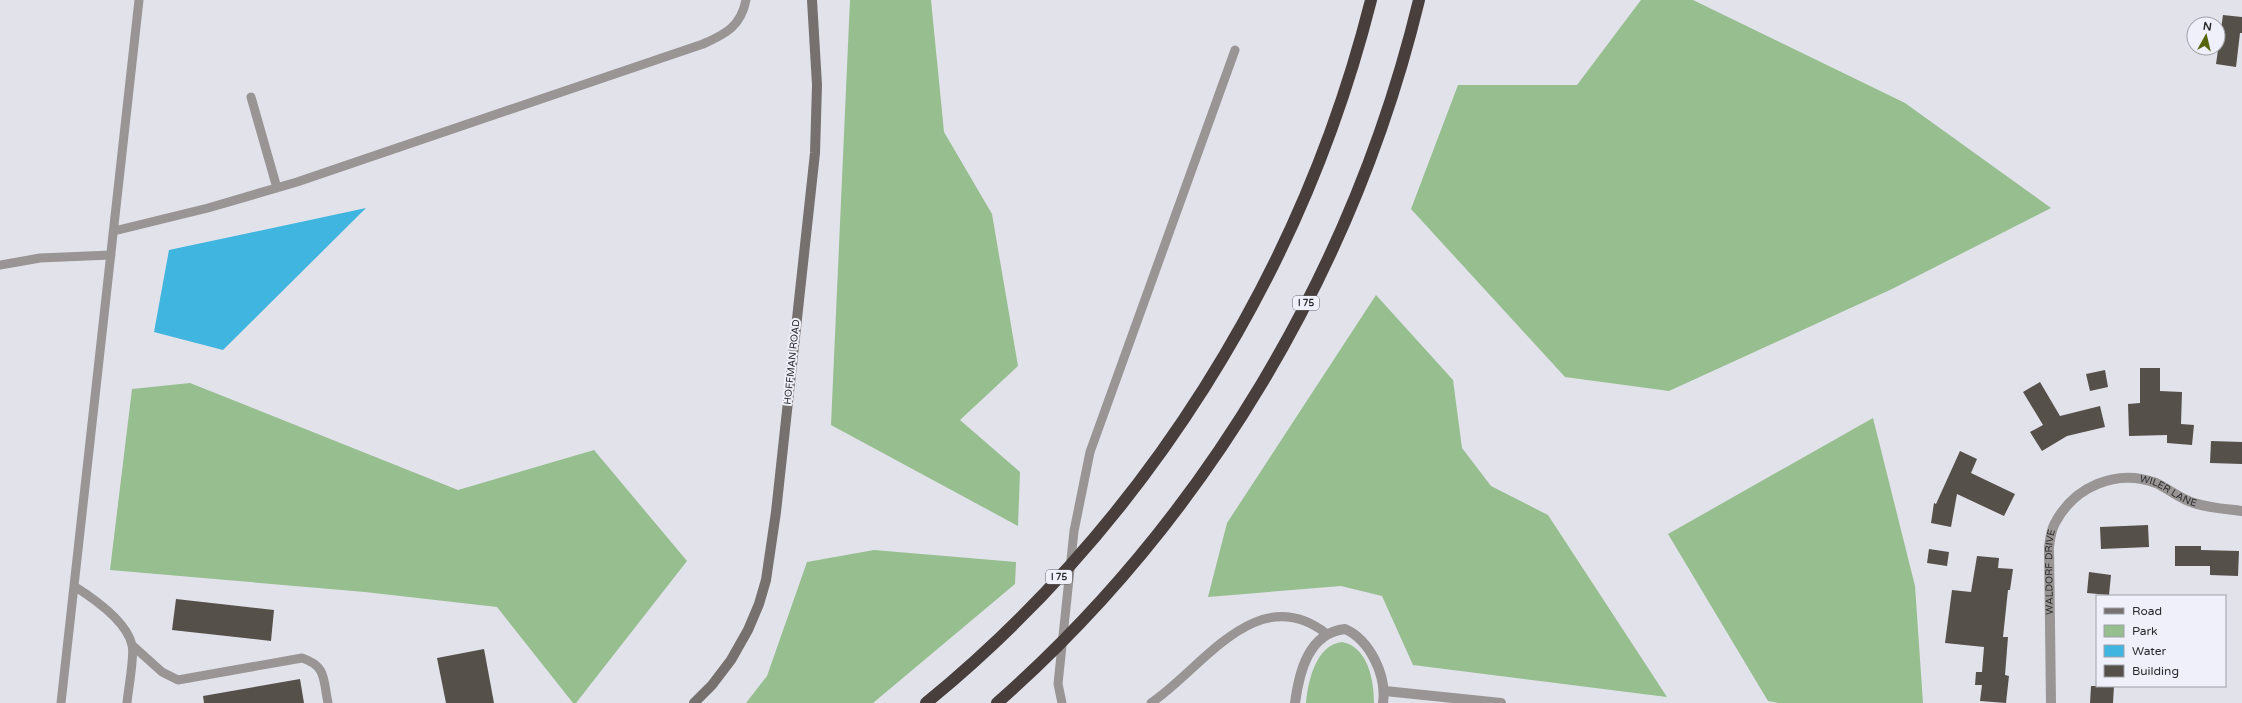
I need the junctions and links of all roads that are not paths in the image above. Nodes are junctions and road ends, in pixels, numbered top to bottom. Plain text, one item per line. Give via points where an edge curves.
1 (139, 0) edge
2 (746, 0) edge
3 (812, 0) edge
4 (1371, 0) edge
5 (1419, 0) edge
6 (1235, 50) dead end
7 (251, 97) dead end
8 (277, 188) junction
9 (114, 231) junction
10 (111, 255) junction
11 (0, 265) edge
12 (2094, 484) joint
13 (2242, 511) edge
14 (74, 586) junction
15 (1327, 634) junction
16 (132, 645) junction
17 (1385, 691) junction
18 (62, 703) edge
19 (127, 703) edge
20 (328, 703) edge
21 (694, 703) edge
22 (926, 703) edge
23 (997, 703) edge
24 (1062, 703) edge
25 (1151, 703) edge
26 (1295, 703) edge
27 (1384, 703) edge
28 (1501, 703) edge
29 (2051, 703) edge

1 - 9 lane
2 - 8 lane via 743,13 735,24 724,35 703,44
3 - 21 street, HOFFMAN ROAD via 818,85 815,153 776,512 766,580 748,630 731,660
4 - 22 highway, I 75 via 1332,127 1278,257 1237,336 1206,386 1174,435 1137,484 1052,585 973,662
5 - 23 highway, I 75 via 1376,144 1343,225 1305,305 1266,377 1231,433 1178,508 1126,572 1051,653
6 - 24 lane via 1090,452 1074,531 1058,684
7 - 8 lane
8 - 9 lane
9 - 10 lane
10 - 11 lane via 40,258
10 - 14 lane
12 - 13 street, WILER LANE via 2136,478 2156,483 2193,503
12 - 29 street, WALDORF DRIVE via 2078,494 2065,507 2054,524 2049,547
14 - 16 lane via 99,602 126,631
14 - 18 lane
15 - 17 street via 1344,629 1359,637 1372,656
15 - 25 lane via 1314,625 1294,617 1283,616 1259,621 1237,632 1210,651
15 - 26 street via 1315,644 1306,658
16 - 19 lane
16 - 20 lane via 162,672 178,680 302,658 321,668
17 - 27 street
17 - 28 street

